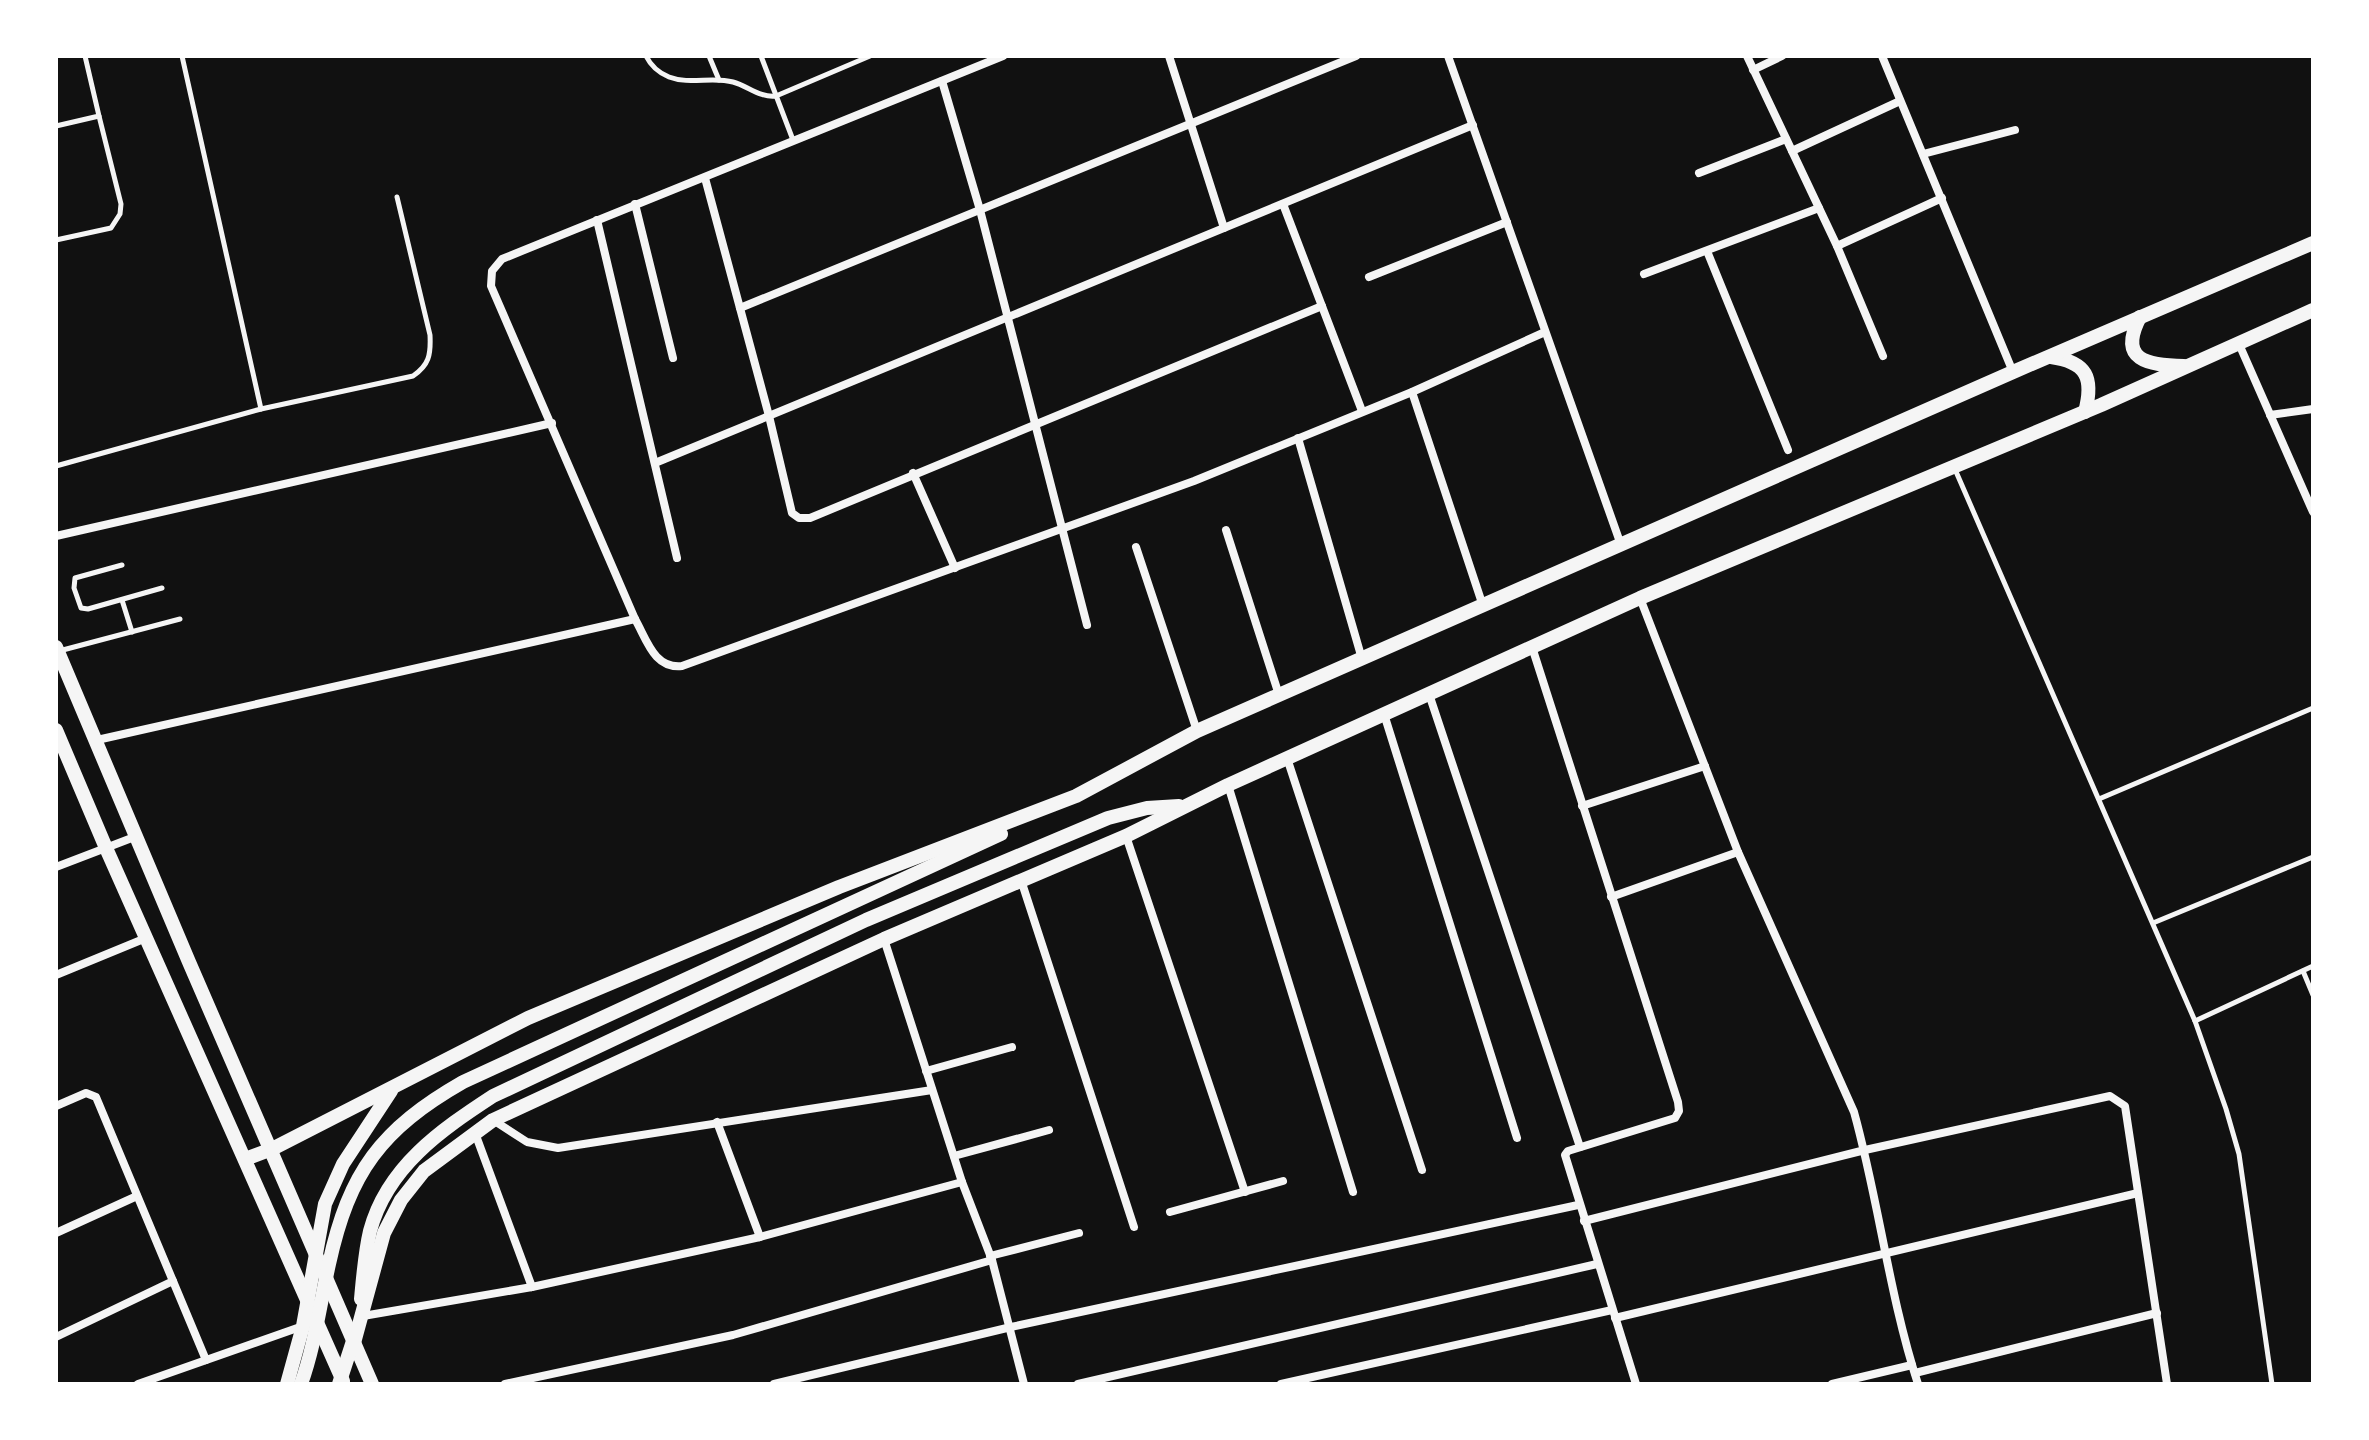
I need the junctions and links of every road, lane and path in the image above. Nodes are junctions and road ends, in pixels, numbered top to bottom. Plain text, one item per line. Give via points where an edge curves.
1 (85, 56) edge
2 (182, 56) edge
3 (646, 56) edge
4 (709, 56) edge
5 (761, 56) edge
6 (870, 56) edge
7 (1003, 56) edge
8 (1169, 56) edge
9 (1356, 56) edge
10 (1448, 56) edge
11 (1747, 56) edge
12 (1782, 56) edge
13 (1882, 56) edge
14 (1753, 70) junction
15 (719, 80) junction
16 (942, 81) junction
17 (776, 96) junction
18 (1900, 101) junction
19 (99, 116) junction
20 (1191, 124) junction
21 (1473, 125) junction
22 (56, 126) edge
23 (2015, 130) dead end
24 (1786, 139) junction
25 (794, 141) junction
26 (1792, 151) junction
27 (1923, 154) junction
28 (1699, 173) dead end
29 (705, 178) junction
30 (397, 197) dead end
31 (1942, 198) junction
32 (635, 204) junction
33 (1283, 204) junction
34 (1819, 208) junction
35 (980, 210) junction
36 (597, 220) junction
37 (1507, 222) junction
38 (1224, 228) junction
39 (56, 240) edge
40 (2313, 243) edge
41 (1837, 246) junction
42 (1707, 251) junction
43 (1644, 274) dead end
44 (1369, 277) dead end
45 (1322, 306) junction
46 (740, 308) junction
47 (2313, 310) edge
48 (2140, 317) junction
49 (1008, 318) junction
50 (1545, 332) junction
51 (2239, 344) junction
52 (1883, 356) dead end
53 (2049, 356) junction
54 (673, 358) dead end
55 (2189, 366) junction
56 (2013, 372) junction
57 (1412, 392) junction
58 (261, 409) junction
59 (2313, 409) edge
60 (1362, 411) junction
61 (2085, 412) junction
62 (2270, 415) junction
63 (769, 416) junction
64 (552, 423) junction
65 (1035, 423) junction
66 (1298, 438) junction
67 (1788, 450) dead end
68 (655, 463) junction
69 (56, 466) edge
70 (1954, 466) junction
71 (913, 473) junction
72 (2313, 512) edge
73 (1064, 529) junction
74 (1226, 530) dead end
75 (56, 536) edge
76 (1621, 545) junction
77 (1136, 547) dead end
78 (677, 558) dead end
79 (122, 565) dead end
80 (955, 568) junction
81 (162, 588) dead end
82 (1640, 598) junction
83 (122, 600) junction
84 (1483, 606) junction
85 (180, 619) dead end
86 (635, 619) junction
87 (1087, 625) dead end
88 (132, 632) junction
89 (1532, 647) junction
90 (57, 649) edge
91 (1362, 659) junction
92 (1429, 694) junction
93 (1279, 695) junction
94 (2313, 708) edge
95 (1384, 714) junction
96 (56, 730) edge
97 (1197, 731) junction
98 (97, 740) junction
99 (61, 757) edge
100 (1287, 758) junction
101 (1705, 766) junction
102 (1228, 785) junction
103 (1076, 796) junction
104 (2099, 799) junction
105 (1187, 805) junction
106 (1582, 806) junction
107 (137, 836) junction
108 (1126, 836) junction
109 (106, 848) junction
110 (1738, 852) junction
111 (2313, 857) edge
112 (56, 867) edge
113 (1021, 880) junction
114 (1611, 897) junction
115 (2153, 923) junction
116 (146, 938) junction
117 (884, 939) junction
118 (2313, 966) edge
119 (2303, 971) junction
120 (56, 975) edge
121 (2313, 995) edge
122 (2195, 1021) junction
123 (1012, 1047) dead end
124 (926, 1071) junction
125 (394, 1088) junction
126 (932, 1090) junction
127 (57, 1104) edge
128 (493, 1120) junction
129 (717, 1122) junction
130 (1049, 1130) dead end
131 (475, 1132) junction
132 (1517, 1138) dead end
133 (1580, 1147) junction
134 (272, 1149) junction
135 (1865, 1150) junction
136 (954, 1156) junction
137 (245, 1159) junction
138 (1422, 1170) dead end
139 (1283, 1181) dead end
140 (962, 1182) junction
141 (1245, 1192) junction
142 (1353, 1192) dead end
143 (2138, 1193) junction
144 (137, 1196) junction
145 (1578, 1205) junction
146 (1170, 1212) dead end
147 (1584, 1221) junction
148 (1134, 1227) dead end
149 (56, 1233) edge
150 (1079, 1233) dead end
151 (760, 1237) junction
152 (315, 1251) junction
153 (1884, 1253) junction
154 (991, 1258) junction
155 (1597, 1264) junction
156 (173, 1281) junction
157 (532, 1287) junction
158 (307, 1298) junction
159 (2157, 1313) junction
160 (1613, 1314) junction
161 (363, 1316) junction
162 (303, 1326) junction
163 (1011, 1327) junction
164 (56, 1337) edge
165 (354, 1343) junction
166 (206, 1360) junction
167 (1913, 1369) junction
168 (138, 1384) edge
169 (287, 1384) edge
170 (301, 1384) edge
171 (342, 1384) edge
172 (372, 1384) edge
173 (505, 1384) edge
174 (774, 1384) edge
175 (1024, 1384) edge
176 (1078, 1384) edge
177 (1281, 1384) edge
178 (1636, 1384) edge
179 (1832, 1384) edge
180 (1918, 1384) edge
181 (2167, 1384) edge
182 (2272, 1384) edge

1 - 19 lane
2 - 58 lane
3 - 15 lane via 669,77
4 - 15 lane
5 - 17 lane
6 - 17 lane
7 - 16 street
8 - 20 street
9 - 20 street
10 - 21 street
11 - 14 street
12 - 14 street
13 - 18 street
14 - 24 street
15 - 17 lane
16 - 25 street
16 - 35 street
17 - 25 lane
18 - 26 street
18 - 27 street
19 - 22 lane
19 - 39 lane via 120,214 111,228
20 - 35 street
20 - 38 street
21 - 33 street
21 - 37 street
23 - 27 street
24 - 26 street
24 - 28 street
25 - 29 street
26 - 34 street
27 - 31 street
29 - 32 street
29 - 46 street
30 - 58 lane via 430,335 425,368 413,376
31 - 41 street
31 - 56 street
32 - 36 street
32 - 54 street
33 - 38 street
33 - 45 street
34 - 41 street
34 - 42 street
35 - 46 street
35 - 49 street
36 - 64 street via 502,259 492,271 491,286
36 - 68 street
37 - 44 street
37 - 50 street
38 - 49 street
40 - 48 main road
41 - 52 street
42 - 43 street
42 - 67 street
45 - 60 street
45 - 65 street
46 - 63 street
47 - 51 main road
48 - 53 main road
48 - 55 main road via 2131,339 2138,358
49 - 63 street
49 - 65 street
50 - 57 street
50 - 76 street
51 - 55 main road
51 - 62 street
53 - 56 main road
53 - 61 main road via 2082,369 2090,386
55 - 61 main road
56 - 76 main road
57 - 60 street
57 - 84 street
58 - 69 lane
59 - 62 street
60 - 66 street
61 - 70 main road
62 - 72 street
63 - 68 street
63 - 71 street via 792,513 799,518 810,518
64 - 75 street
64 - 86 street
65 - 71 street
65 - 73 street
66 - 73 street
66 - 91 street
68 - 78 street
70 - 82 main road
70 - 104 lane
71 - 80 street
73 - 80 street
73 - 87 street
74 - 93 street
76 - 84 main road
77 - 97 street
79 - 83 lane via 80,576 73,583 84,609
80 - 86 street via 682,666 659,661
81 - 83 lane
82 - 89 main road
82 - 101 street
83 - 88 lane
84 - 91 main road
85 - 88 lane
86 - 98 street
88 - 90 lane
89 - 92 main road
89 - 106 street
90 - 98 main road
91 - 93 main road
92 - 95 main road
92 - 133 street
93 - 97 main road
94 - 104 lane
95 - 100 main road
95 - 132 street
96 - 99 main road
97 - 103 main road
98 - 107 main road
99 - 109 main road
100 - 102 main road
100 - 138 street
101 - 106 street
101 - 110 street
102 - 105 main road
102 - 142 street
103 - 125 main road via 839,887 542,1012
103 - 170 main road via 427,1103 372,1156 346,1201
104 - 115 lane
105 - 108 main road
105 - 171 main road via 1108,818 866,920 493,1096 448,1126 387,1189 370,1231 358,1326
106 - 114 street
107 - 109 street
107 - 134 main road
108 - 113 main road
108 - 141 street
109 - 112 street
109 - 116 main road
110 - 114 street
110 - 135 street via 1854,1112
111 - 115 lane
113 - 117 main road
113 - 148 street
114 - 133 street via 1679,1111 1675,1118
115 - 122 lane
116 - 120 street
116 - 137 main road
117 - 124 street
117 - 128 main road
118 - 119 lane
119 - 121 lane
119 - 122 lane
122 - 182 lane via 2239,1154
123 - 124 street
124 - 126 street
125 - 134 main road
125 - 152 main road via 343,1164 325,1204
126 - 129 street
126 - 136 street
127 - 144 street via 86,1093 96,1097
128 - 129 street via 527,1142 558,1148
128 - 131 main road
129 - 151 street
130 - 136 street
131 - 157 street
131 - 161 main road via 424,1171 401,1200 384,1233
133 - 145 street via 1565,1158
134 - 137 main road
134 - 152 main road
135 - 143 street via 2110,1096 2125,1106
135 - 147 street
135 - 153 street
136 - 140 street
137 - 158 main road
139 - 141 street
140 - 151 street
140 - 154 street
141 - 146 street
143 - 153 street
143 - 159 street
144 - 149 street
144 - 156 street
145 - 147 street
145 - 163 street
147 - 155 street
150 - 154 street
151 - 157 street
152 - 158 main road
152 - 165 main road
153 - 160 street
153 - 167 street
154 - 163 street
154 - 173 street via 733,1335
155 - 160 street
155 - 176 street
156 - 164 street
156 - 166 street
157 - 161 street
158 - 162 main road
158 - 171 main road
159 - 167 street
159 - 181 street
160 - 177 street
160 - 178 street
161 - 165 main road
162 - 166 street
162 - 169 main road
163 - 174 street
163 - 175 street
165 - 172 main road
166 - 168 street
167 - 179 street
167 - 180 street

